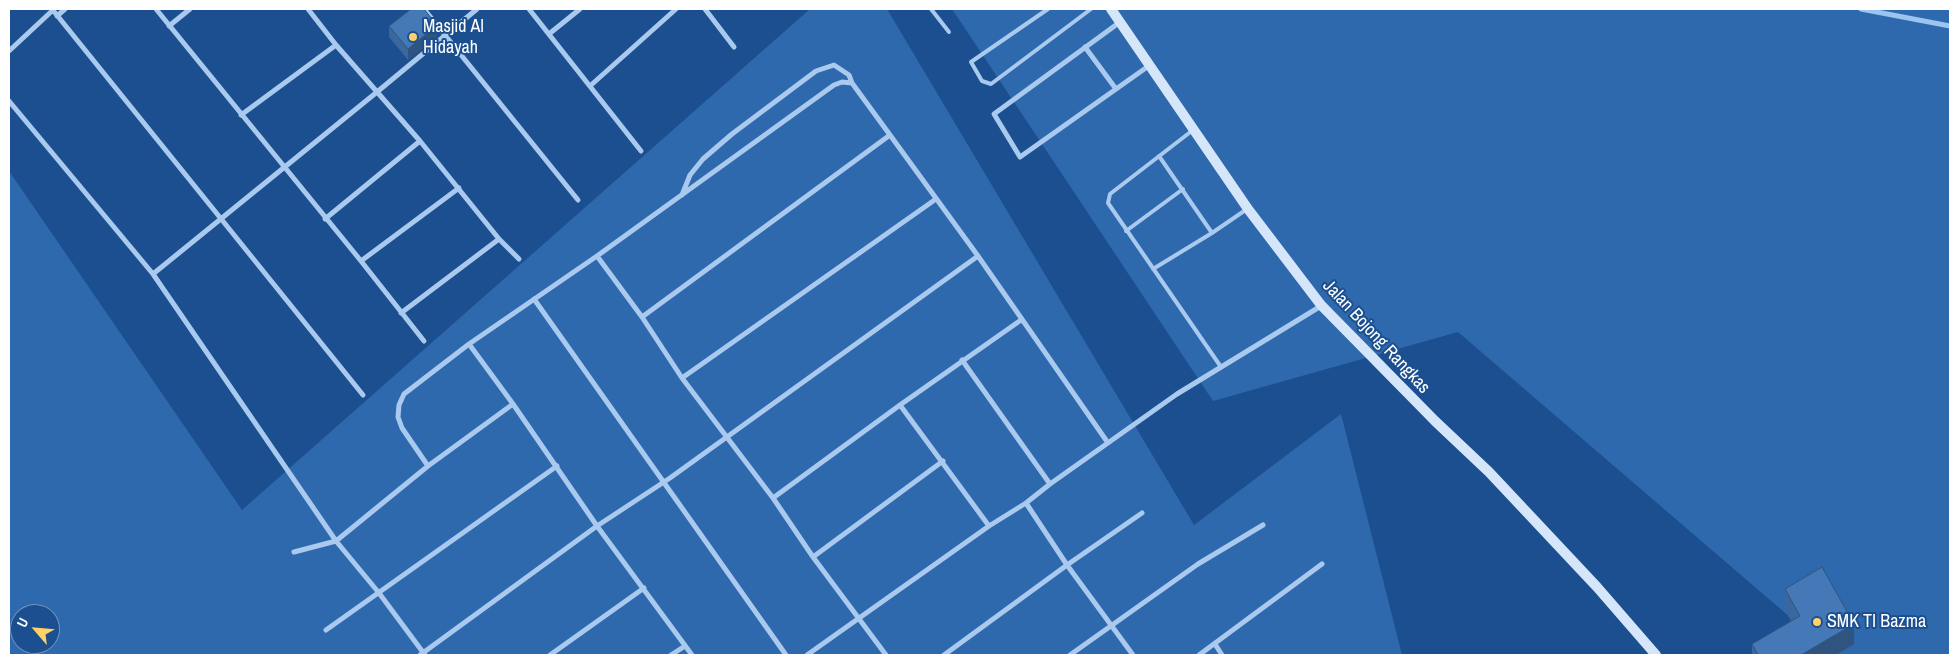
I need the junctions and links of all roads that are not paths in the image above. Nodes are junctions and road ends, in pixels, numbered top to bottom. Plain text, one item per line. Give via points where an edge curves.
1 (53, 9) edge
2 (65, 9) edge
3 (156, 9) edge
4 (190, 9) edge
5 (308, 9) edge
6 (424, 9) edge
7 (477, 9) edge
8 (529, 9) edge
9 (580, 9) edge
10 (676, 9) edge
11 (704, 9) edge
12 (931, 9) edge
13 (1048, 9) edge
14 (1091, 9) edge
15 (1111, 9) edge
16 (57, 16) junction
17 (1120, 21) junction
18 (169, 26) junction
19 (950, 32) dead end
20 (549, 34) junction
21 (446, 36) junction
22 (336, 45) junction
23 (734, 47) dead end
24 (1085, 47) junction
25 (9, 51) edge
26 (1150, 65) junction
27 (852, 83) junction
28 (590, 86) junction
29 (1116, 89) junction
30 (377, 92) junction
31 (9, 101) edge
32 (241, 115) junction
33 (1193, 130) junction
34 (890, 135) junction
35 (420, 140) junction
36 (641, 151) dead end
37 (1159, 156) junction
38 (283, 167) junction
39 (459, 188) junction
40 (1182, 189) junction
41 (682, 196) junction
42 (936, 199) junction
43 (578, 200) dead end
44 (1248, 209) junction
45 (221, 217) junction
46 (325, 219) junction
47 (1126, 231) junction
48 (1212, 233) junction
49 (499, 239) junction
50 (597, 256) junction
51 (978, 256) junction
52 (519, 259) dead end
53 (361, 261) junction
54 (1153, 269) junction
55 (153, 274) junction
56 (534, 299) junction
57 (1321, 305) junction
58 (401, 313) junction
59 (642, 317) junction
60 (1021, 320) junction
61 (424, 341) dead end
62 (469, 344) junction
63 (962, 360) junction
64 (1221, 367) junction
65 (682, 378) junction
66 (363, 395) dead end
67 (513, 404) junction
68 (900, 404) junction
69 (728, 437) junction
70 (1108, 443) junction
71 (943, 461) junction
72 (428, 466) junction
73 (557, 466) junction
74 (663, 483) junction
75 (1050, 484) junction
76 (773, 498) junction
77 (1026, 503) junction
78 (1142, 513) dead end
79 (1263, 524) dead end
80 (598, 526) junction
81 (989, 526) junction
82 (336, 542) junction
83 (294, 552) dead end
84 (813, 557) junction
85 (1322, 564) dead end
86 (1067, 565) junction
87 (644, 588) junction
88 (379, 593) junction
89 (860, 618) junction
90 (1112, 626) junction
91 (326, 630) dead end
92 (1215, 644) junction
93 (685, 646) junction
94 (423, 654) edge
95 (550, 655) edge
96 (671, 655) edge
97 (692, 655) edge
98 (786, 655) edge
99 (807, 655) edge
100 (886, 655) edge
101 (944, 655) edge
102 (1070, 655) edge
103 (1133, 655) edge
104 (1199, 655) edge
105 (1222, 655) edge
106 (1656, 655) edge

1 - 16 street
1 - 25 street
2 - 16 street
3 - 18 street
4 - 18 street
5 - 22 street
6 - 21 street
7 - 21 street
8 - 20 street
9 - 20 street
10 - 28 street
11 - 23 street
12 - 19 lane
13 - 14 lane via 971,62 982,81 992,84
15 - 17 main road, Jalan Bojong Rangkas
16 - 45 street
17 - 24 street
17 - 26 main road, Jalan Bojong Rangkas
18 - 32 street
20 - 28 street
21 - 30 street
21 - 43 street
22 - 30 street
22 - 32 street
24 - 29 street
24 - 29 street via 994,114 1020,157
26 - 29 street
26 - 33 main road, Jalan Bojong Rangkas
27 - 34 street
27 - 41 street via 834,85
27 - 41 street via 849,75 834,65 816,72 703,159 690,175
28 - 36 street
30 - 35 street
30 - 38 street
31 - 55 street
32 - 38 street
33 - 37 lane
33 - 44 main road, Jalan Bojong Rangkas
34 - 42 street
34 - 59 street
35 - 39 street
35 - 46 street
37 - 40 lane
37 - 47 lane via 1110,194 1108,203
38 - 45 street
38 - 46 street
39 - 49 street
39 - 53 street
40 - 47 lane
40 - 48 lane
41 - 50 street
42 - 51 street
42 - 65 street
44 - 48 lane
44 - 57 main road, Jalan Bojong Rangkas
45 - 55 street
45 - 66 street
46 - 53 street
47 - 54 lane
48 - 54 lane
49 - 52 street
49 - 58 street
50 - 56 street
50 - 59 street
51 - 60 street
51 - 69 street
53 - 58 street
54 - 64 lane
55 - 82 street
56 - 62 street
56 - 74 street
57 - 64 street
57 - 106 main road, Jalan Bojong Rangkas via 1489,472
58 - 61 street
59 - 65 street
60 - 63 street
60 - 70 street
62 - 67 street
62 - 72 street via 404,394 399,405 398,417 402,428
63 - 68 street
63 - 75 street
64 - 70 street
65 - 69 street
67 - 72 street
67 - 73 street
68 - 71 street
68 - 76 street
69 - 74 street
69 - 76 street
70 - 75 street
71 - 81 street
71 - 84 street
72 - 82 street
73 - 80 street
73 - 88 street
74 - 80 street
74 - 98 street
75 - 77 street
76 - 84 street
77 - 81 street
77 - 86 street
78 - 86 street
79 - 90 street via 1198,564
80 - 87 street
80 - 94 street
81 - 89 street
82 - 83 street
82 - 88 street
84 - 89 street
85 - 92 street
86 - 90 street
86 - 101 street
87 - 93 street
87 - 95 street
88 - 91 street
88 - 94 street
89 - 99 street
89 - 100 street
90 - 102 street
90 - 103 street
92 - 104 street
92 - 105 street
93 - 96 street
93 - 97 street

